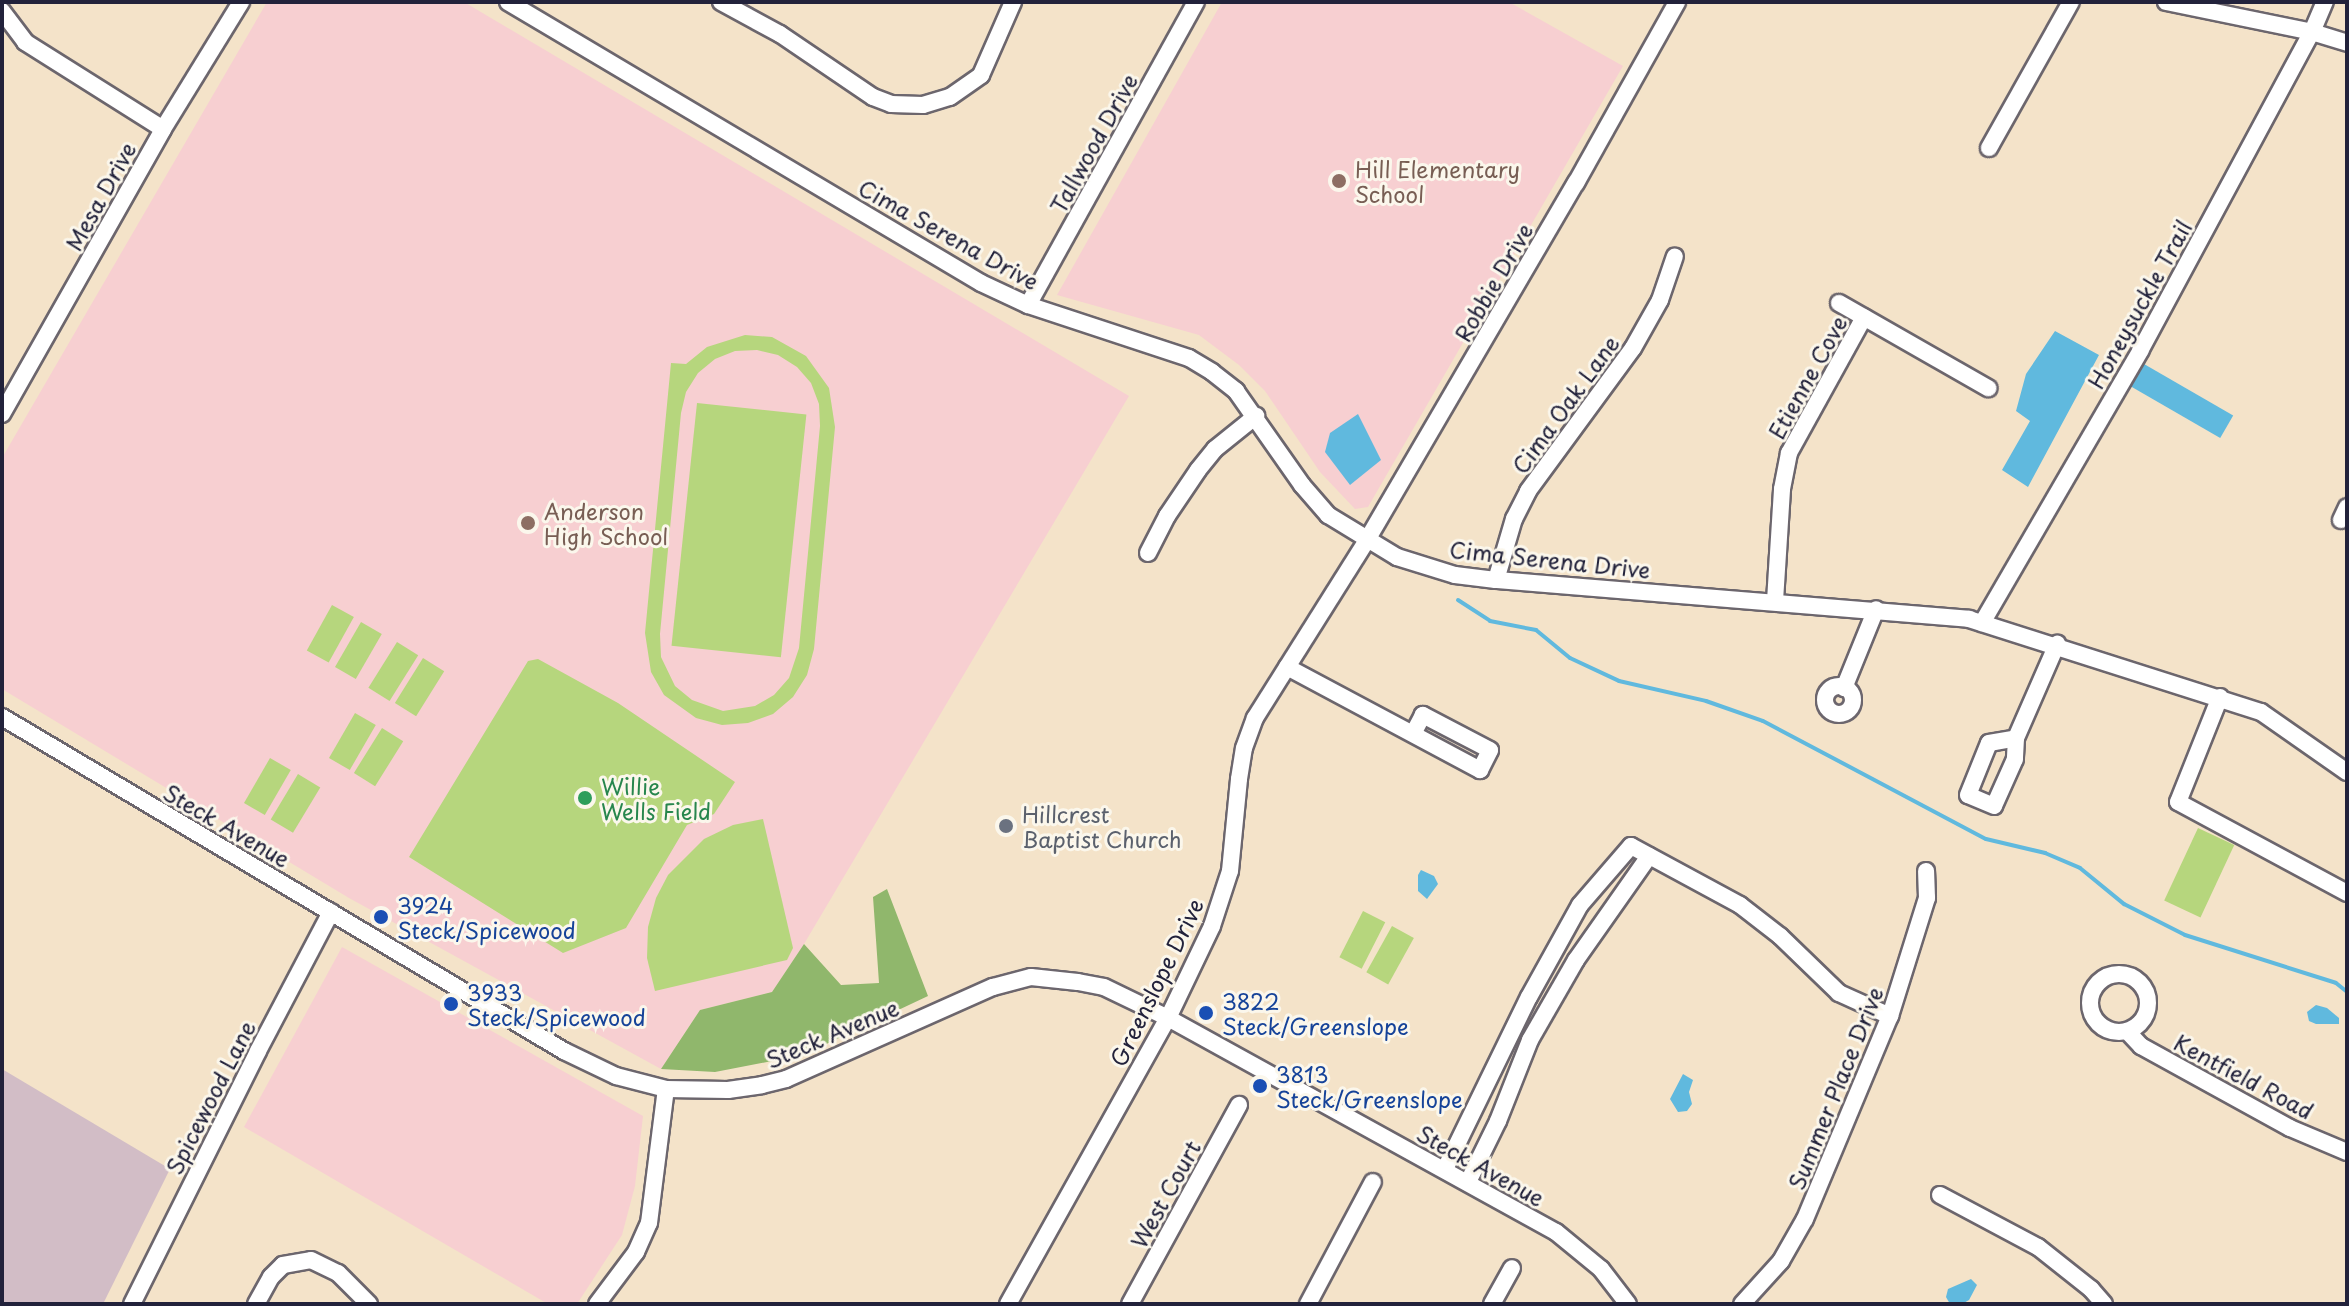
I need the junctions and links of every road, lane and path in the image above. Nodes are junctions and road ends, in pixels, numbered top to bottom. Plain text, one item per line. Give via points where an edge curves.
1 (241, 2) edge
2 (508, 2) edge
3 (721, 2) edge
4 (1013, 2) edge
5 (1196, 2) edge
6 (1677, 2) edge
7 (2071, 2) edge
8 (2166, 2) edge
9 (2325, 2) edge
10 (2, 11) edge
11 (2312, 32) junction
12 (2347, 43) edge
13 (163, 129) junction
14 (1989, 148) dead end
15 (1675, 256) dead end
16 (1839, 303) dead end
17 (1028, 305) junction
18 (1864, 317) junction
19 (1988, 388) dead end
20 (2, 414) edge
21 (1256, 416) junction
22 (1367, 540) junction
23 (1148, 553) dead end
24 (1496, 580) junction
25 (1775, 601) junction
26 (1876, 609) junction
27 (1982, 623) junction
28 (2057, 644) junction
29 (1287, 667) junction
30 (1844, 688) dead end
31 (2220, 697) junction
32 (2, 717) edge
33 (1413, 734) dead end
34 (2016, 738) dead end
35 (2347, 772) edge
36 (1649, 856) junction
37 (1926, 871) dead end
38 (2347, 893) edge
39 (331, 912) junction
40 (1890, 1016) junction
41 (1168, 1018) junction
42 (2127, 1031) dead end
43 (666, 1089) junction
44 (1239, 1105) dead end
45 (2347, 1152) edge
46 (1445, 1169) junction
47 (1373, 1182) dead end
48 (1468, 1182) junction
49 (1940, 1195) dead end
50 (1512, 1268) dead end
51 (1013, 1302) edge
52 (132, 1304) edge
53 (256, 1304) edge
54 (369, 1304) edge
55 (597, 1304) edge
56 (1130, 1304) edge
57 (1308, 1304) edge
58 (1492, 1304) edge
59 (1628, 1304) edge
60 (1742, 1304) edge
61 (2104, 1304) edge

1 - 13 street, Mesa Drive
2 - 17 street, Cima Serena Drive via 931,254
3 - 4 street via 780,34 873,97 891,104 923,105 950,97 981,75
5 - 17 street, Tallwood Drive
6 - 22 street, Robbie Drive
7 - 14 street
8 - 11 street
9 - 11 street, Honeysuckle Trail
10 - 13 street via 25,42
11 - 12 street
11 - 27 street, Honeysuckle Trail via 2140,351
13 - 20 street, Mesa Drive
15 - 24 street, Cima Oak Lane via 1660,300 1633,348 1528,491
16 - 18 street, Etienne Cove
17 - 21 street, Cima Serena Drive via 1189,358 1236,391
18 - 19 street, Etienne Cove
18 - 25 street, Etienne Cove via 1789,453
21 - 22 street, Cima Serena Drive via 1328,515
21 - 23 street via 1223,441 1198,470
22 - 24 street, Cima Serena Drive via 1421,566
22 - 29 street, Greenslope Drive
24 - 25 street, Cima Serena Drive
25 - 26 street, Cima Serena Drive
26 - 27 street, Cima Serena Drive
26 - 30 street
27 - 28 street, Cima Serena Drive
28 - 31 street, Cima Serena Drive
28 - 34 street
29 - 33 street
29 - 41 street, Greenslope Drive via 1255,718 1244,748 1230,871 1212,926
31 - 35 street, Cima Serena Drive via 2261,712
31 - 38 street via 2178,802
32 - 39 street, Steck Avenue
36 - 40 street via 1740,905 1839,993
36 - 46 street via 1631,846 1580,905
36 - 48 street via 1576,960 1530,1040
37 - 40 street, Summer Place Drive via 1927,898
39 - 43 street, Steck Avenue via 587,1064
39 - 52 street, Spicewood Lane
40 - 60 street, Summer Place Drive via 1795,1241
41 - 43 street, Steck Avenue via 1104,987 1031,977 993,987 786,1079 728,1090
41 - 46 street, Steck Avenue
41 - 51 street, Greenslope Drive
42 - 45 street, Kentfield Road via 2168,1061 2290,1128
43 - 55 street via 649,1223 636,1252
44 - 56 street, West Court
46 - 48 street, Steck Avenue
47 - 57 street
48 - 59 street, Steck Avenue via 1556,1232 1601,1269
49 - 61 street via 2038,1247
50 - 58 street
53 - 54 street via 283,1265 311,1260 338,1273

